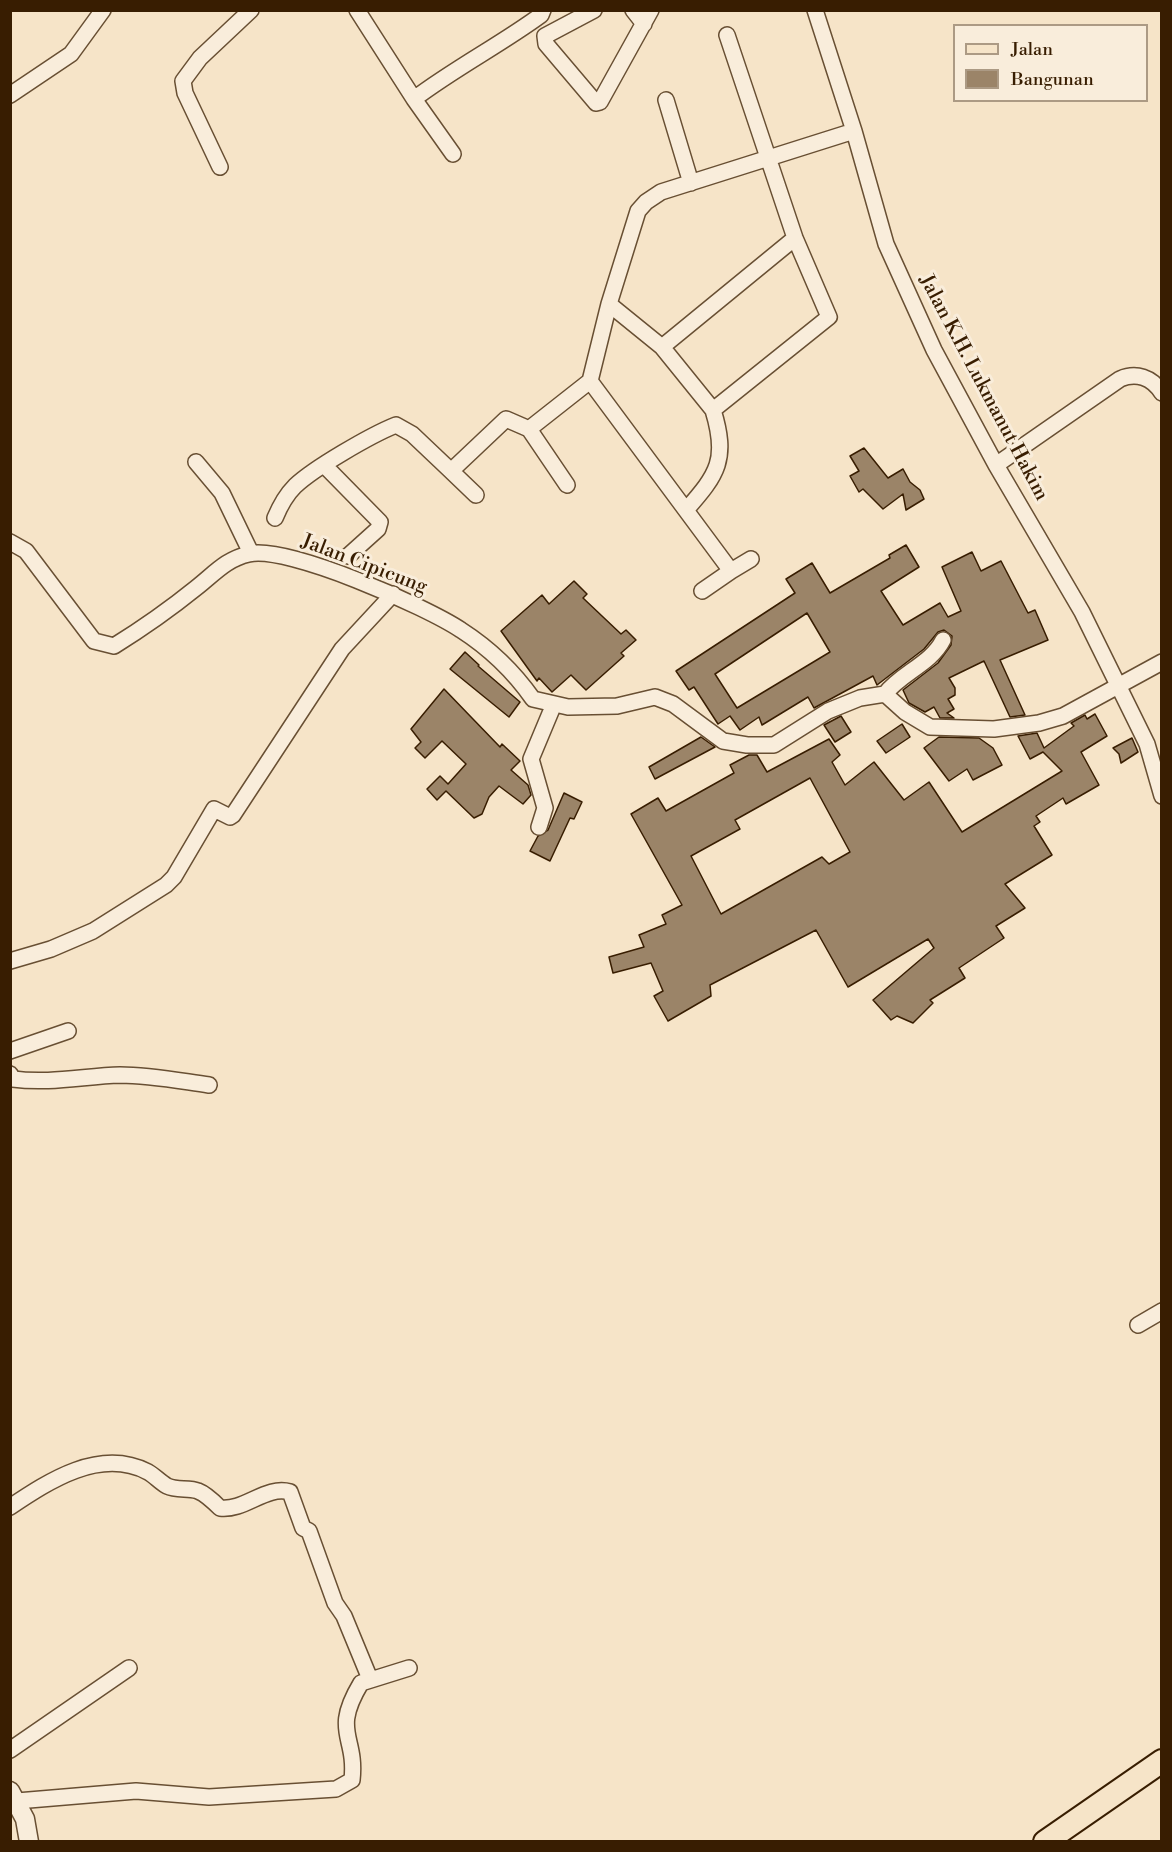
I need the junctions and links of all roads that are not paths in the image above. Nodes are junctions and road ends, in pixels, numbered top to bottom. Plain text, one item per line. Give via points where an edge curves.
1 (103, 10) edge
2 (251, 10) edge
3 (357, 10) edge
4 (543, 10) edge
5 (594, 10) edge
6 (633, 10) edge
7 (814, 10) edge
8 (648, 17) edge
9 (727, 35) dead end
10 (10, 95) edge
11 (414, 99) junction
12 (666, 100) dead end
13 (854, 131) junction
14 (453, 154) dead end
15 (770, 158) junction
16 (220, 167) dead end
17 (691, 183) junction
18 (795, 238) junction
19 (609, 304) junction
20 (662, 347) junction
21 (590, 381) junction
22 (1161, 393) edge
23 (713, 410) junction
24 (528, 429) junction
25 (196, 462) dead end
26 (996, 465) junction
27 (325, 466) junction
28 (451, 471) junction
29 (567, 485) dead end
30 (476, 495) dead end
31 (686, 510) junction
32 (275, 518) dead end
33 (10, 542) edge
34 (253, 553) junction
35 (348, 556) dead end
36 (751, 559) dead end
37 (731, 571) junction
38 (702, 591) dead end
39 (393, 594) junction
40 (943, 640) dead end
41 (1161, 662) edge
42 (1118, 686) junction
43 (885, 694) junction
44 (554, 704) junction
45 (1161, 796) edge
46 (538, 827) dead end
47 (10, 962) edge
48 (68, 1031) dead end
49 (10, 1051) edge
50 (10, 1074) edge
51 (209, 1086) dead end
52 (1158, 1313) edge
53 (1138, 1325) dead end
54 (1161, 1329) edge
55 (10, 1507) edge
56 (129, 1668) dead end
57 (409, 1668) dead end
58 (370, 1679) junction
59 (10, 1750) edge
60 (1161, 1761) edge
61 (14, 1796) edge
62 (29, 1842) edge
63 (1045, 1842) edge

1 - 10 street via 71,54
2 - 16 street via 200,58 183,81
3 - 11 street
4 - 11 street via 515,34
5 - 8 street via 545,36 546,44 596,103
6 - 8 street
7 - 13 street, Jalan K.H. Lukmanut Hakim
9 - 15 street
11 - 14 street
12 - 17 street
13 - 15 street
13 - 26 street, Jalan K.H. Lukmanut Hakim via 886,244 934,350
15 - 17 street
15 - 18 street
17 - 19 street via 661,192 641,206
18 - 20 street
18 - 23 street via 829,317
19 - 20 street
19 - 21 street
20 - 23 street
21 - 24 street
21 - 31 street
22 - 26 street via 1140,376 1129,375
23 - 31 street via 719,430 719,466 711,483
24 - 28 street via 506,419
24 - 29 street
25 - 34 street via 222,493
26 - 42 street, Jalan K.H. Lukmanut Hakim via 1082,612
27 - 28 street via 396,425 412,434
27 - 32 street via 294,486
27 - 35 street via 380,522 378,529
28 - 30 street
31 - 37 street
33 - 34 street via 26,551 94,641 114,646 221,566
34 - 39 street, Jalan Cipicung via 296,559
36 - 37 street
37 - 38 street
39 - 44 street, Jalan Cipicung via 461,630 517,676 533,699
39 - 47 street via 342,649 233,815 214,809 174,878 93,931
40 - 43 street via 931,656 903,675
41 - 42 street
42 - 43 street via 1063,716 994,729 930,727
42 - 45 street, Jalan K.H. Lukmanut Hakim via 1147,744
43 - 44 street, Jalan Cipicung via 860,698 828,711 774,745 723,741 673,704 655,697 617,706 568,708
44 - 46 street via 531,759 545,808
48 - 49 street
50 - 51 street via 13,1079 31,1081 122,1075
52 - 53 street
52 - 54 street
55 - 58 street via 51,1480 82,1468 118,1464 147,1472 168,1486 197,1490 220,1508 240,1506 282,1490 290,1492
56 - 59 street
57 - 58 street
58 - 61 street via 361,1683 347,1709 345,1731 352,1780 336,1789 209,1797 136,1791
60 - 63 main road
61 - 62 street via 25,1819

